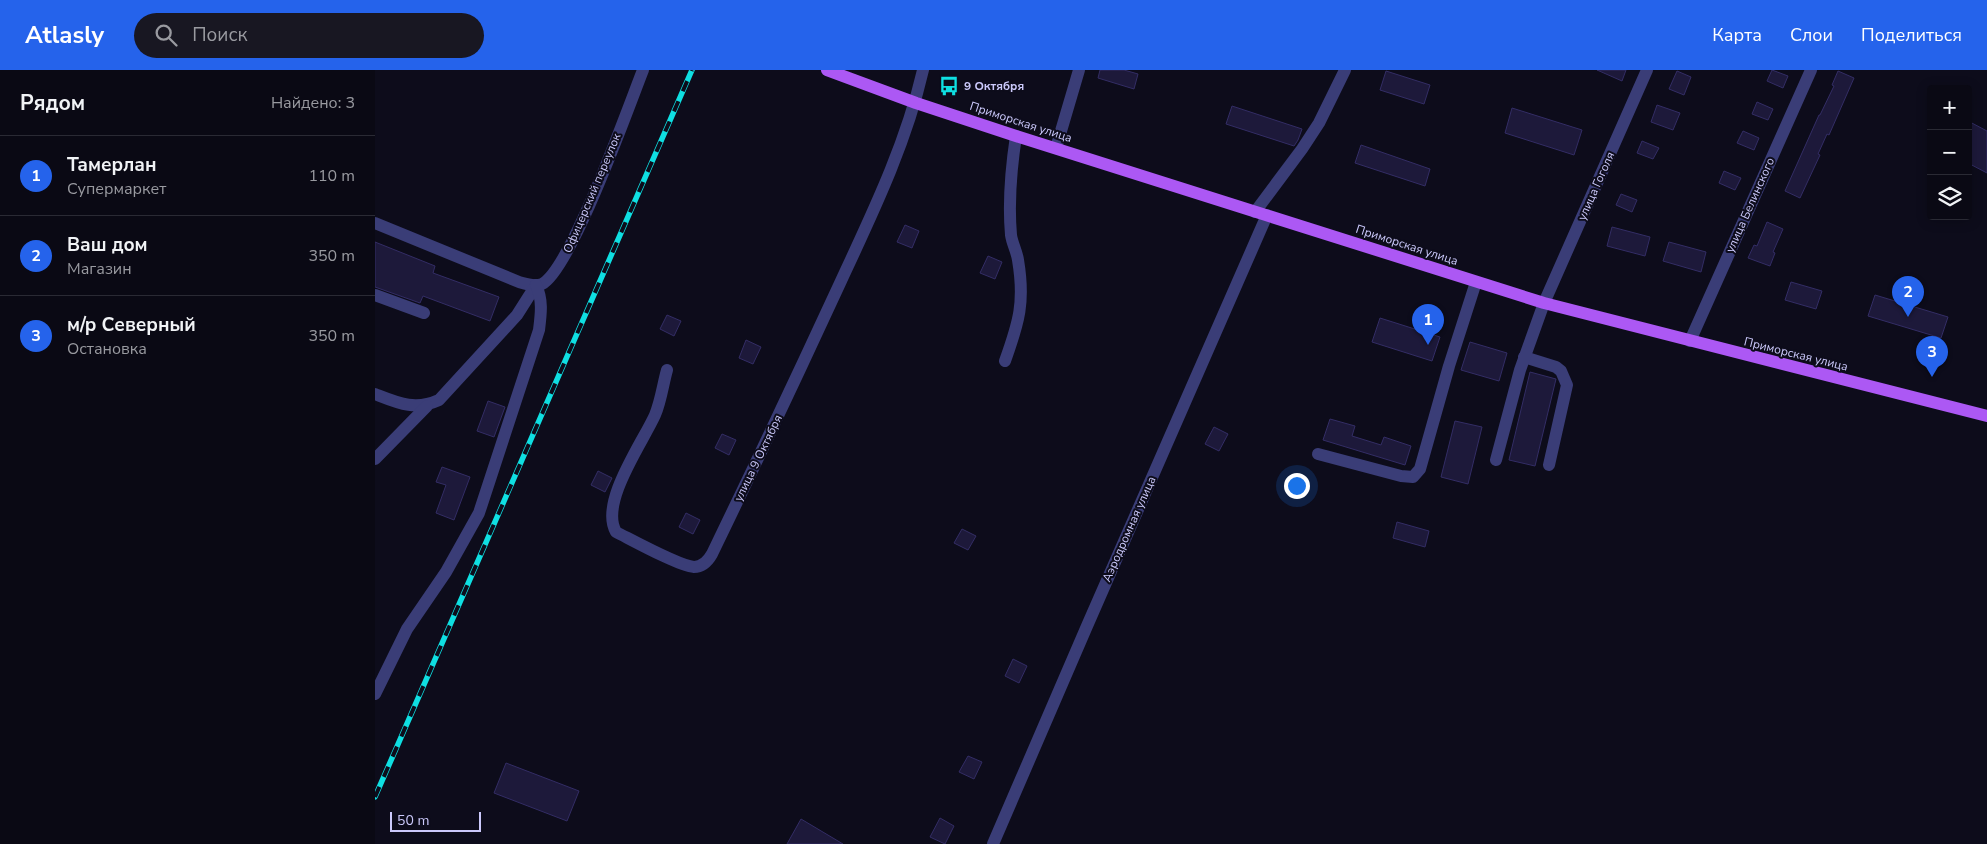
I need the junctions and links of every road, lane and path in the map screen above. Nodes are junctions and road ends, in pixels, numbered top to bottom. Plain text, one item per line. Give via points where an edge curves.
1 (643, 70) edge
2 (827, 70) edge
3 (923, 70) edge
4 (1079, 70) edge
5 (1345, 70) edge
6 (1647, 70) edge
7 (1811, 70) edge
8 (916, 103) junction
9 (1016, 136) junction
10 (1056, 148) junction
11 (1261, 213) junction
12 (375, 223) edge
13 (1476, 282) junction
14 (536, 285) junction
15 (375, 295) edge
16 (1544, 303) junction
17 (424, 313) dead end
18 (1690, 341) junction
19 (1524, 357) junction
20 (1005, 360) dead end
21 (667, 370) dead end
22 (375, 394) edge
23 (427, 406) junction
24 (1987, 416) edge
25 (1318, 454) dead end
26 (375, 459) edge
27 (1496, 460) dead end
28 (1549, 465) dead end
29 (375, 694) edge
30 (993, 844) edge

1 - 14 street, Офицерский переулок via 575,238 560,265 543,283
2 - 8 main road, Приморская улица
3 - 8 street
4 - 10 street
5 - 11 street, Аэродромная улица via 1311,136
6 - 16 street, улица Гоголя
7 - 18 street, улица Белинского
8 - 9 main road, Приморская улица
8 - 21 street, улица 9 Октября via 897,158 779,417 712,554 702,566 681,564 616,532 613,526 618,490 625,469 656,413
9 - 10 main road, Приморская улица
9 - 20 street via 1010,185 1011,236 1022,289 1017,329
10 - 11 main road, Приморская улица
11 - 13 main road, Приморская улица
11 - 30 street, Аэродромная улица
12 - 14 street via 519,282
13 - 16 main road, Приморская улица
13 - 25 street via 1420,469 1413,476 1401,476
14 - 23 street, Офицерский переулок via 517,315 491,344 439,400
14 - 29 street via 542,307 539,330 479,513 446,572 407,629
15 - 17 street
16 - 18 main road, Приморская улица
16 - 19 street, улица Гоголя
18 - 24 main road, Приморская улица
19 - 27 street, улица Гоголя
19 - 28 street via 1556,367 1567,385
22 - 23 street via 406,405
23 - 26 street, Офицерский переулок

